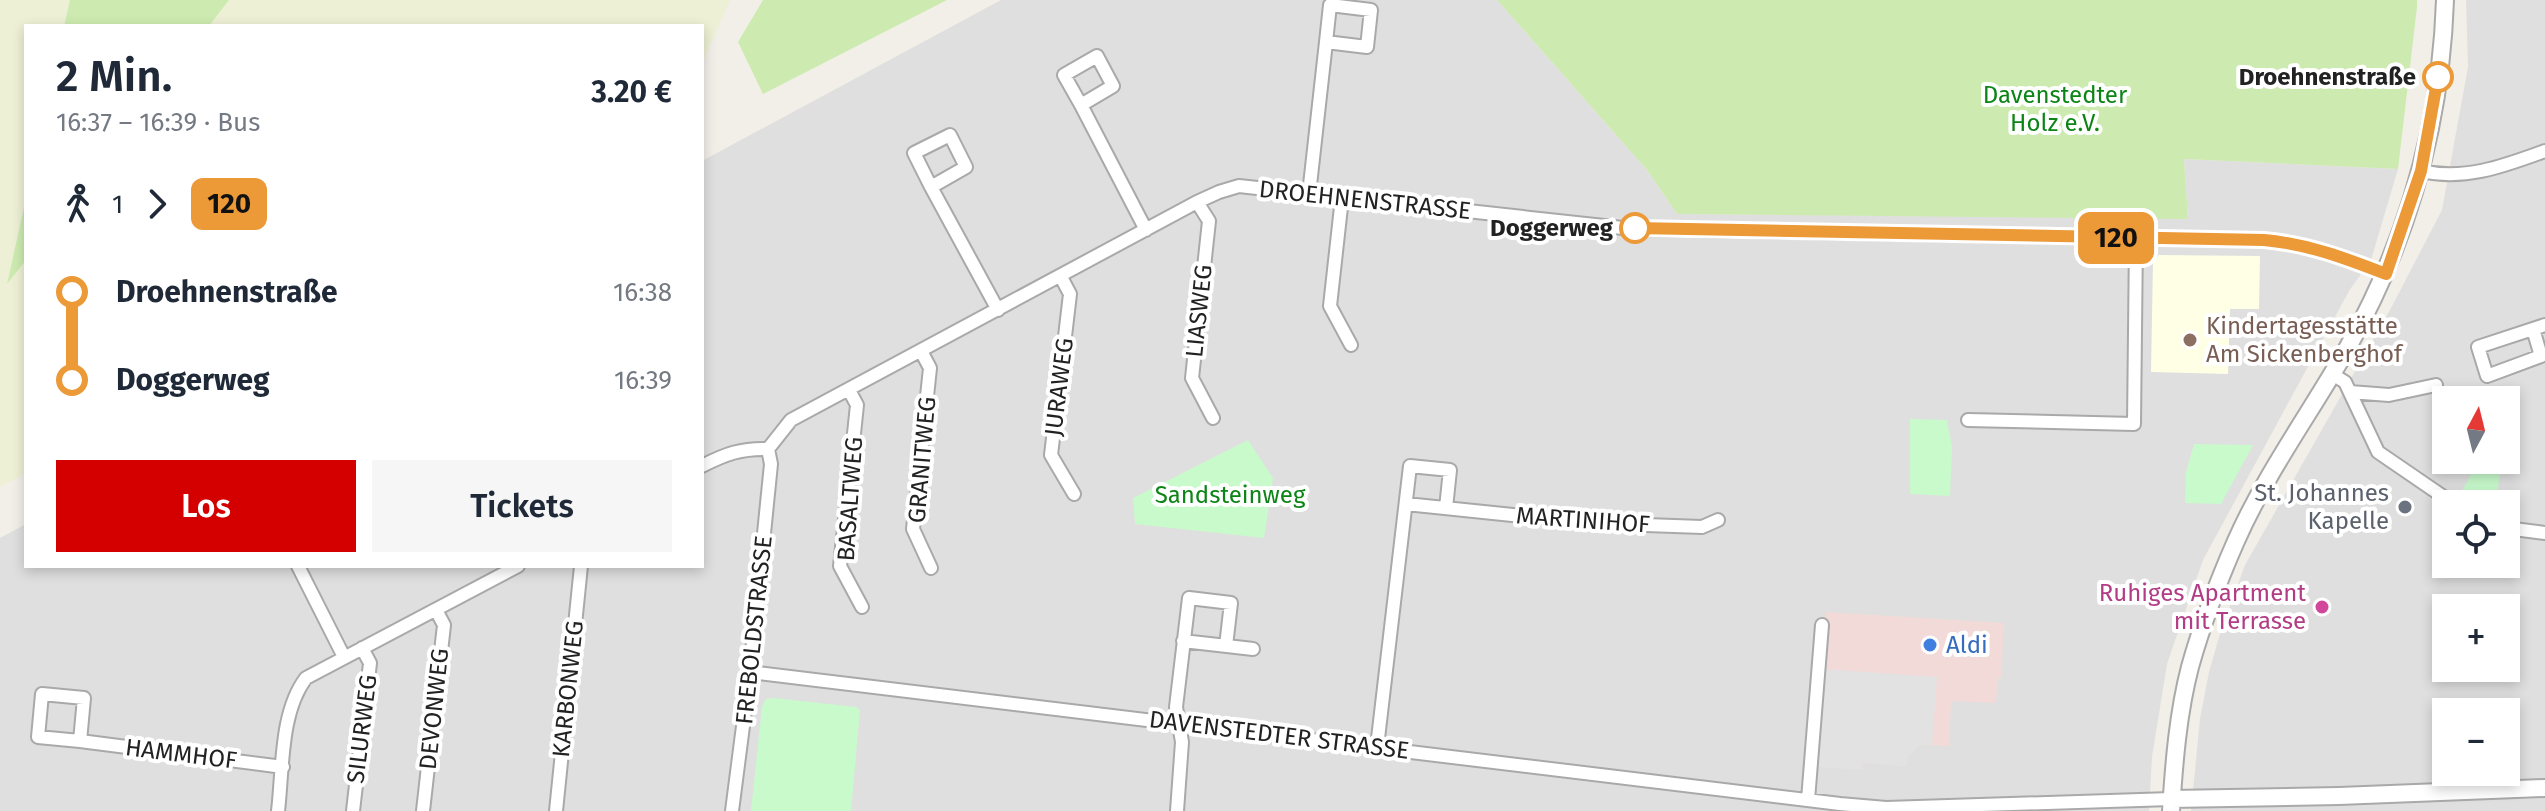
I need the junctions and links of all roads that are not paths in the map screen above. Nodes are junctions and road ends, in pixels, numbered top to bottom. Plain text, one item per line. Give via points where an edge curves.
1 (2445, 0) edge
2 (1326, 42) junction
3 (1081, 105) dead end
4 (2545, 151) edge
5 (2421, 171) junction
6 (931, 187) junction
7 (1309, 194) junction
8 (1342, 198) junction
9 (1197, 202) junction
10 (1146, 230) junction
11 (2136, 238) junction
12 (2386, 274) junction
13 (1061, 277) junction
14 (998, 310) junction
15 (2539, 327) edge
16 (1351, 345) dead end
17 (921, 351) junction
18 (2332, 374) junction
19 (2436, 385) dead end
20 (849, 390) junction
21 (2350, 392) junction
22 (1213, 418) dead end
23 (1968, 420) dead end
24 (768, 449) junction
25 (704, 465) edge
26 (2434, 490) edge
27 (1074, 494) dead end
28 (1406, 504) junction
29 (1446, 508) junction
30 (1718, 520) dead end
31 (2520, 530) edge
32 (2545, 533) edge
33 (299, 568) edge
34 (581, 568) edge
35 (931, 568) dead end
36 (494, 572) edge
37 (862, 607) dead end
38 (436, 610) junction
39 (1822, 625) dead end
40 (1183, 641) junction
41 (1226, 646) junction
42 (362, 648) junction
43 (1253, 649) dead end
44 (344, 657) junction
45 (750, 672) junction
46 (1178, 723) junction
47 (80, 741) junction
48 (1377, 747) junction
49 (283, 767) junction
50 (2545, 788) edge
51 (2172, 797) edge
52 (1808, 800) junction
53 (278, 811) edge
54 (353, 811) edge
55 (423, 811) edge
56 (556, 811) edge
57 (732, 811) edge
58 (1177, 811) edge

1 - 5 street via 2435,105
2 - 2 street via 1330,5 1371,10 1367,47
2 - 7 street
3 - 10 street
4 - 5 street via 2474,174
5 - 12 street
6 - 6 street via 914,153 950,135 966,167
6 - 14 street
7 - 8 street, DROEHNENSTRASSE
7 - 9 street, DROEHNENSTRASSE via 1239,186
8 - 11 street, DROEHNENSTRASSE via 1632,229
8 - 16 street via 1330,306
9 - 10 street, DROEHNENSTRASSE
9 - 22 street, LIASWEG via 1209,221 1192,378
10 - 13 street, DROEHNENSTRASSE
11 - 12 street, DROEHNENSTRASSE via 2298,243
11 - 23 street via 2134,424
12 - 18 street
13 - 14 street, DROEHNENSTRASSE
13 - 27 street, JURAWEG via 1070,294 1051,455
14 - 17 street, DROEHNENSTRASSE
15 - 15 street via 2541,356 2487,376 2478,347
17 - 20 street, DROEHNENSTRASSE
17 - 35 street, GRANITWEG via 930,368 913,529
18 - 21 street
18 - 51 street via 2254,505 2221,575 2190,668
19 - 21 street via 2389,395
20 - 24 street, DROEHNENSTRASSE via 791,420
20 - 37 street, BASALTWEG via 857,405 840,566
21 - 26 street via 2378,452
24 - 25 street via 728,453
24 - 45 street, FREBOLDSTRASSE via 771,464
28 - 29 street, MARTINIHOF
28 - 29 street via 1410,466 1450,470
28 - 48 street
29 - 30 street, MARTINIHOF via 1618,524 1702,527
31 - 32 street
33 - 44 street
34 - 56 street, KARBONWEG
36 - 38 street
38 - 42 street
38 - 55 street, DEVONWEG via 444,625
39 - 52 street
40 - 41 street
40 - 41 street via 1189,598 1217,601 1231,603
40 - 46 street
41 - 43 street
42 - 44 street
42 - 54 street, SILURWEG via 370,663
44 - 49 street via 306,678 296,691
45 - 46 street, DAVENSTEDTER STRASSE
45 - 57 street, FREBOLDSTRASSE
46 - 48 street, DAVENSTEDTER STRASSE
46 - 58 street via 1182,742
47 - 47 street, HAMMHOF via 38,737 42,694 84,698
47 - 49 street, HAMMHOF
48 - 52 street, DAVENSTEDTER STRASSE
49 - 53 street
50 - 51 street, DAVENSTEDTER STRASSE
51 - 52 street, DAVENSTEDTER STRASSE via 1886,808

